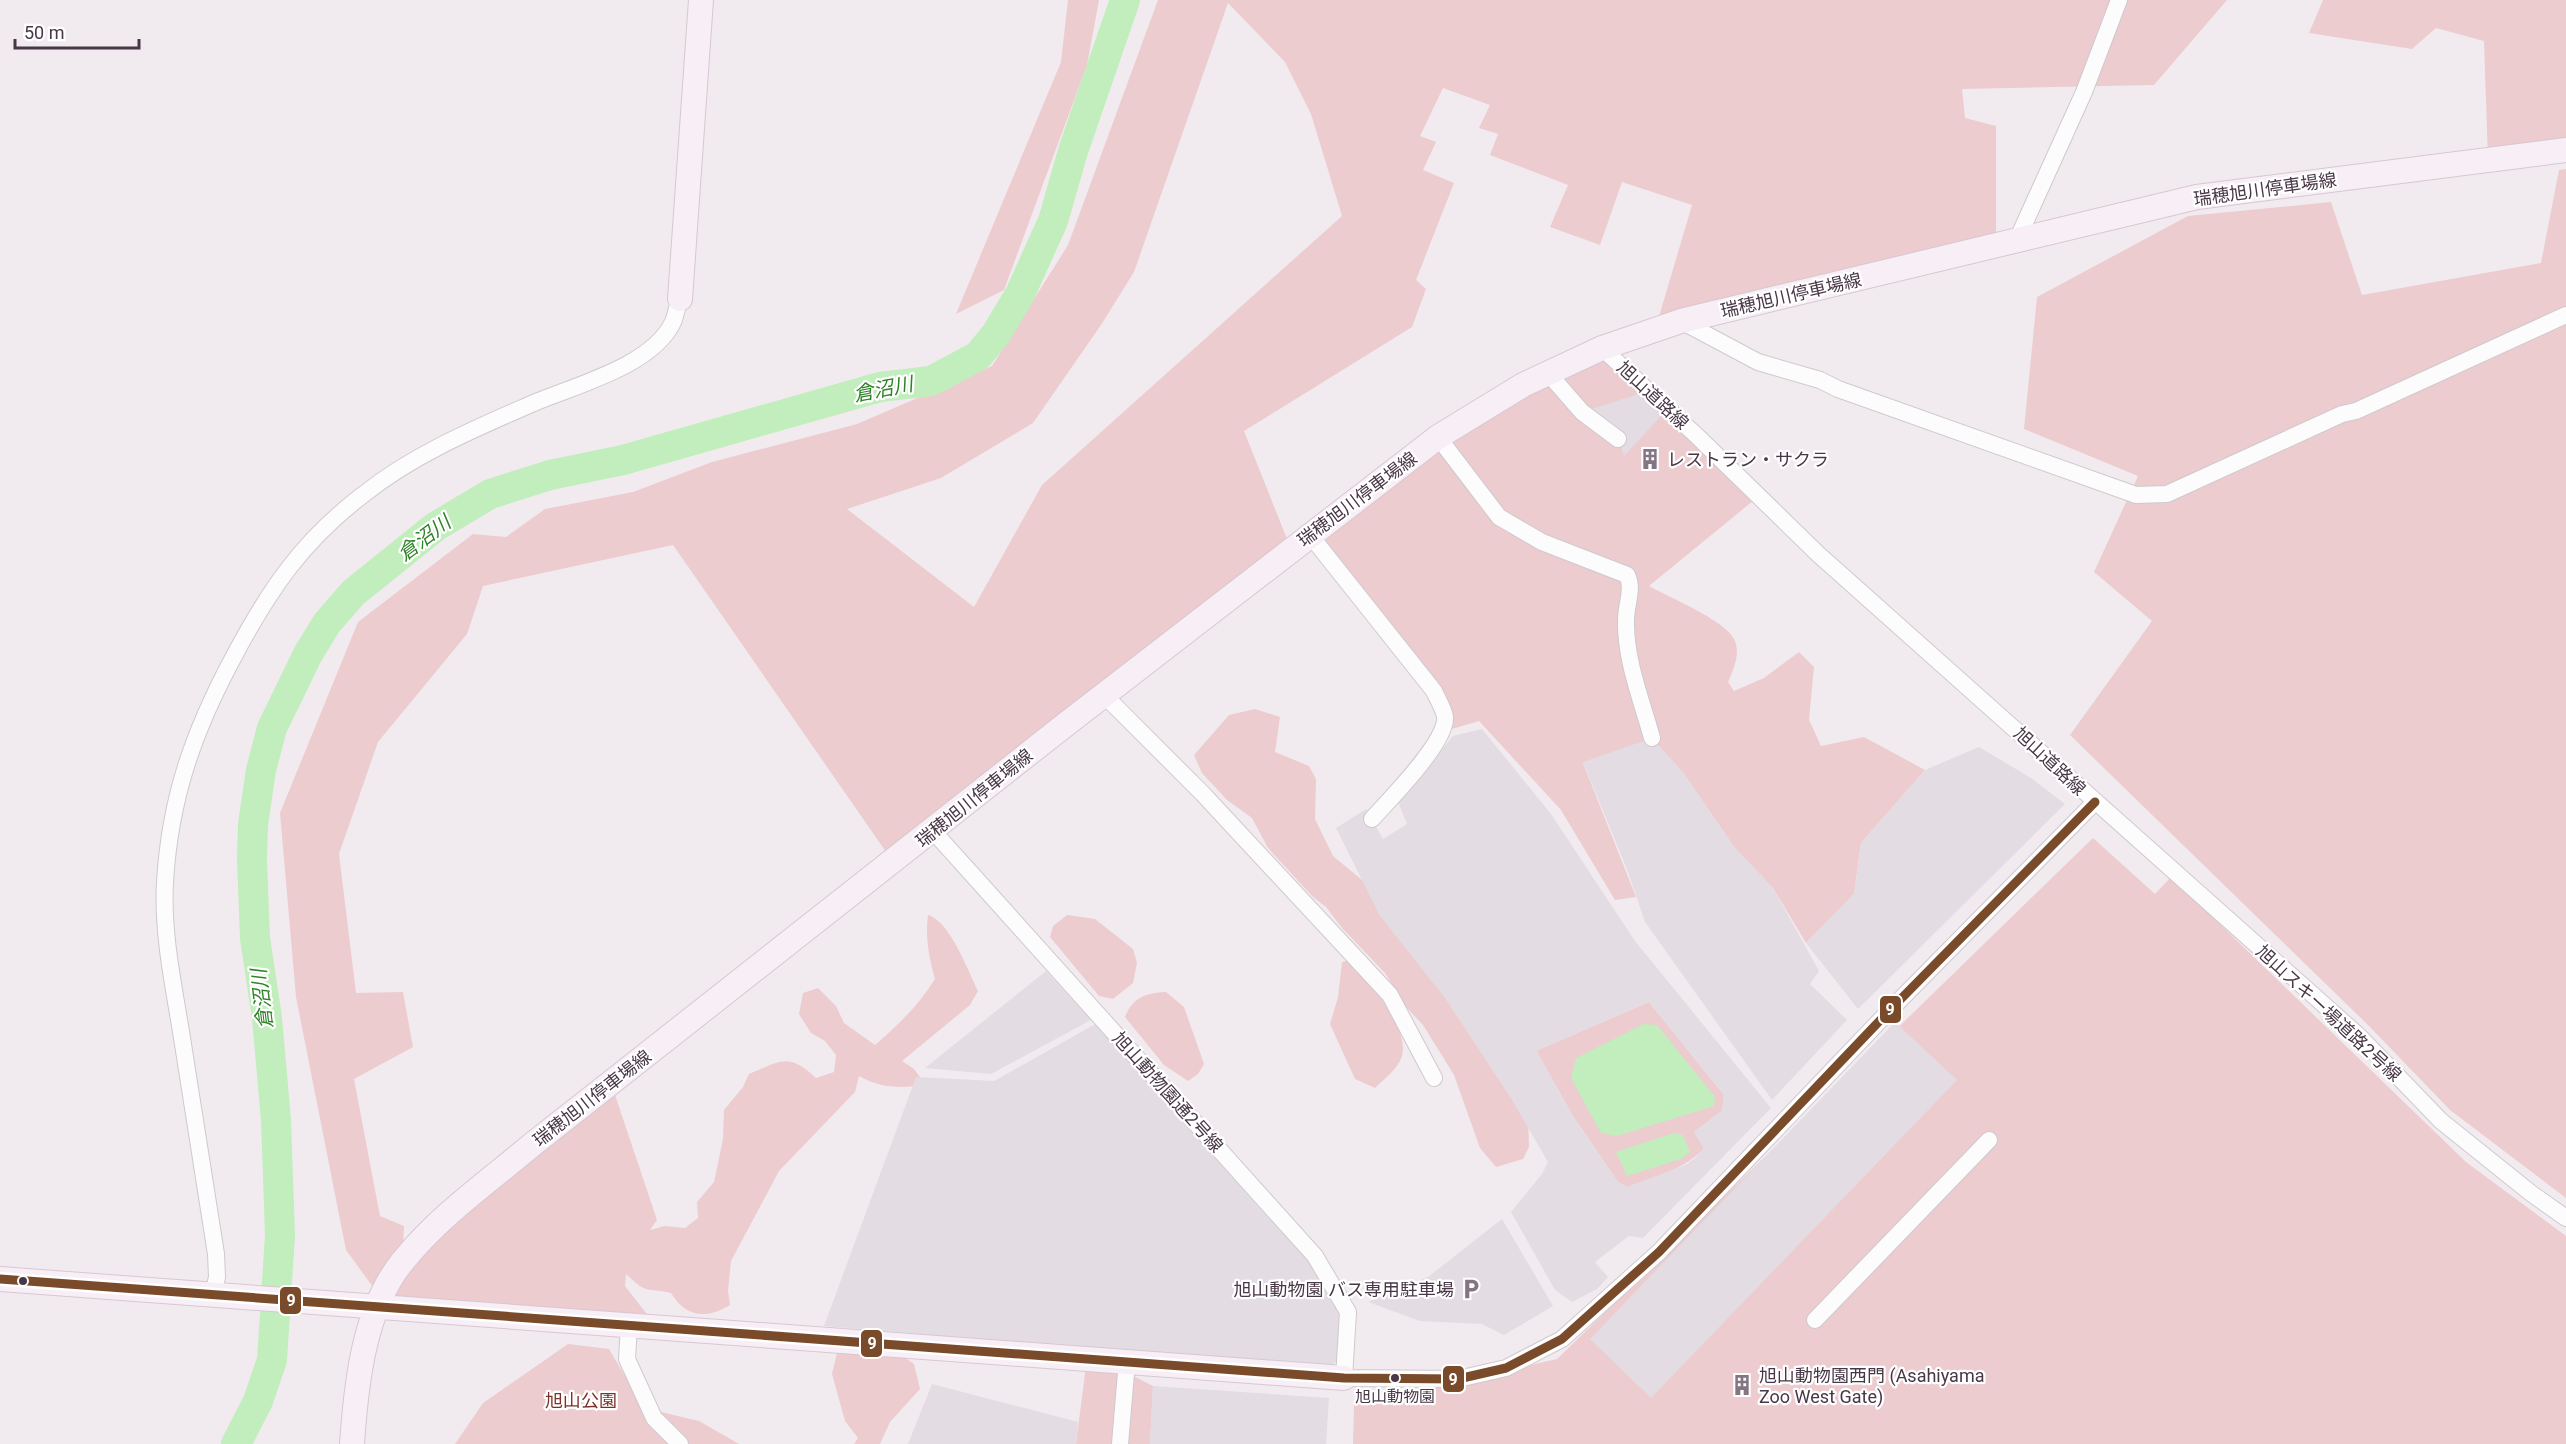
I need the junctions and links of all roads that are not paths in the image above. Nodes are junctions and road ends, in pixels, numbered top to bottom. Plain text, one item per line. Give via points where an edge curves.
1 (701, 0) edge
2 (2119, 0) edge
3 (2566, 150) edge
4 (2017, 240) junction
5 (680, 299) joint
6 (2566, 315) edge
7 (1681, 321) junction
8 (1602, 348) junction
9 (1548, 373) junction
10 (1437, 437) junction
11 (1618, 439) dead end
12 (1310, 535) junction
13 (1104, 696) junction
14 (1652, 738) dead end
15 (2095, 802) junction
16 (1372, 819) dead end
17 (933, 831) junction
18 (1434, 1078) dead end
19 (1989, 1140) dead end
20 (2566, 1218) edge
21 (0, 1279) edge
22 (213, 1294) junction
23 (376, 1307) junction
24 (1815, 1320) dead end
25 (629, 1325) junction
26 (1127, 1361) junction
27 (1344, 1378) junction
28 (352, 1444) edge
29 (680, 1444) edge
30 (1120, 1444) edge

1 - 5 main road
2 - 4 street via 2084,92
3 - 4 main road, 瑞穂旭川停車場線 via 2197,197
4 - 7 main road, 瑞穂旭川停車場線
5 - 22 street via 672,324 637,360 465,434 402,467 364,493 323,528 279,578 213,696 180,783 165,883 168,951 216,1254
6 - 7 street via 2167,494 2136,495 1820,380 1758,362
7 - 8 main road, 瑞穂旭川停車場線
8 - 9 main road, 瑞穂旭川停車場線
8 - 15 street, 旭山道路線 via 1818,554
9 - 10 main road, 瑞穂旭川停車場線
9 - 11 street via 1582,412
10 - 12 main road, 瑞穂旭川停車場線
10 - 14 street via 1499,517 1542,542 1627,575 1631,583 1626,642
12 - 13 main road, 瑞穂旭川停車場線
12 - 16 street via 1434,691 1445,716 1442,732 1430,752
13 - 17 main road, 瑞穂旭川停車場線
13 - 18 street via 1203,794 1390,994
15 - 20 street, 旭山スキー場道路2号線 via 2360,1036 2441,1121
15 - 27 street, 旭山道路線 via 1659,1252 1562,1339 1506,1368 1458,1379
17 - 23 main road, 瑞穂旭川停車場線 via 533,1144 437,1226 402,1262
17 - 27 street, 旭山動物園通2号線 via 1315,1256 1348,1312
19 - 24 street
21 - 22 main road, 旭山道路線
22 - 23 main road, 旭山道路線
23 - 25 main road, 旭山道路線
23 - 28 main road, 瑞穂旭川停車場線 via 365,1341
25 - 26 main road, 旭山道路線
25 - 29 street via 627,1359 639,1388 654,1418
26 - 27 main road, 旭山道路線
26 - 30 street

